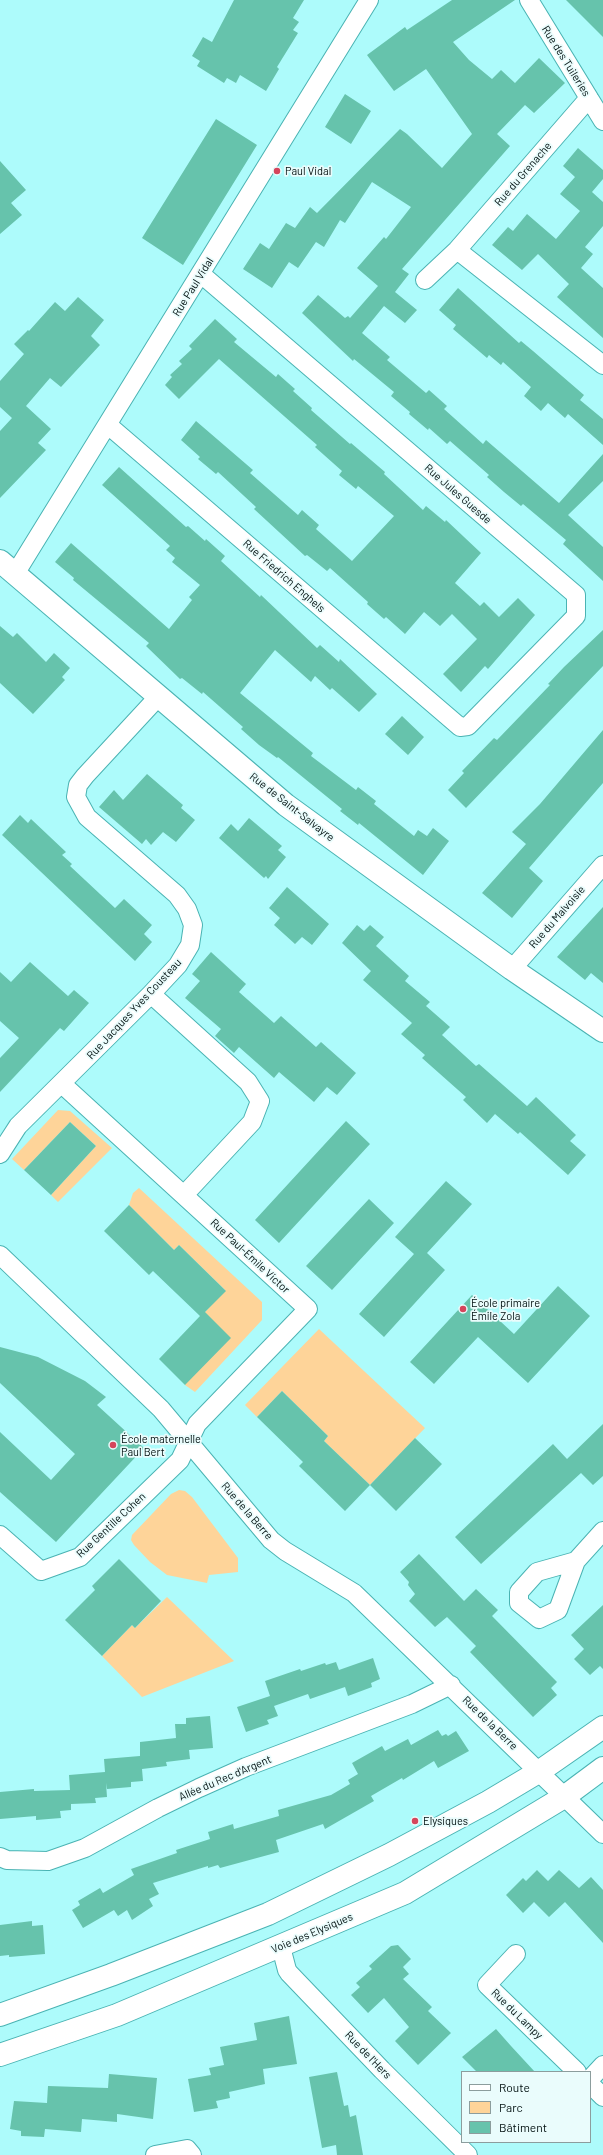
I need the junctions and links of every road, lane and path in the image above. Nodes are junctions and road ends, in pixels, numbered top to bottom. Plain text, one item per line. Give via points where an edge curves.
1 (369, 0) edge
2 (529, 0) edge
3 (589, 98) junction
4 (603, 121) edge
5 (457, 250) junction
6 (201, 274) junction
7 (425, 280) dead end
8 (603, 365) edge
9 (108, 425) junction
10 (8, 567) edge
11 (158, 696) junction
12 (460, 727) joint
13 (603, 865) edge
14 (512, 969) junction
15 (151, 994) junction
16 (603, 1031) edge
17 (62, 1084) junction
18 (0, 1154) edge
19 (184, 1195) junction
20 (0, 1255) edge
21 (188, 1439) junction
22 (603, 1531) edge
23 (0, 1535) edge
24 (576, 1561) dead end
25 (452, 1685) junction
26 (603, 1727) edge
27 (603, 1768) edge
28 (540, 1771) junction
29 (564, 1797) junction
30 (603, 1834) edge
31 (0, 1856) edge
32 (281, 1947) junction
33 (516, 1954) dead end
34 (0, 2015) edge
35 (0, 2056) edge
36 (603, 2066) edge
37 (576, 2071) edge
38 (591, 2078) edge
39 (591, 2085) edge
40 (603, 2097) edge
41 (155, 2155) edge
42 (192, 2155) edge
43 (468, 2155) edge

1 - 6 street, Rue Paul Vidal
2 - 3 street, Rue des Tuileries
3 - 4 street, Rue des Tuileries
3 - 5 street, Rue du Grenache
5 - 7 street, Rue du Grenache
5 - 8 street
6 - 9 street, Rue Paul Vidal
6 - 12 street, Rue Jules Guesde via 576,595 576,616 468,726
9 - 10 street, Rue Paul Vidal
9 - 12 street, Rue Friedrich Enghels
10 - 11 street, Rue de Saint-Salvayre
11 - 14 street, Rue de Saint-Salvayre via 286,805
11 - 15 street, Rue Jacques Yves Cousteau via 85,776 78,785 76,797 87,817 177,895 187,909 193,925 190,945 178,965
13 - 14 street, Rue du Malvoisie
14 - 16 street, Rue de Saint-Salvayre
15 - 17 street, Rue Jacques Yves Cousteau
15 - 19 street via 248,1082 260,1101 252,1122
17 - 18 street, Rue Jacques Yves Cousteau via 18,1126
17 - 19 street, Rue Paul-Émile Victor
19 - 21 street, Rue Paul-Émile Victor via 308,1309 197,1424
20 - 21 street, Rue de la Berre via 161,1409
21 - 23 street, Rue Gentille Cohen via 180,1460 80,1557 41,1571
21 - 25 street, Rue de la Berre via 210,1469 271,1540 354,1593
22 - 24 street
25 - 28 street, Rue de la Berre
25 - 31 street, Allée du Rec d'Argent via 412,1704 212,1782 85,1848 48,1861 6,1860
26 - 28 street
27 - 29 street, Voie des Elysiques
28 - 29 street, Rue de la Berre
28 - 34 street via 389,1855 268,1914
29 - 30 street, Rue de la Berre
29 - 32 street, Voie des Elysiques via 405,1894
32 - 35 street, Voie des Elysiques via 117,2015
32 - 43 street, Rue de l'Hers via 286,1970
33 - 37 street, Rue du Lampy via 487,1984
36 - 38 street
39 - 40 street
41 - 42 street via 187,2149

